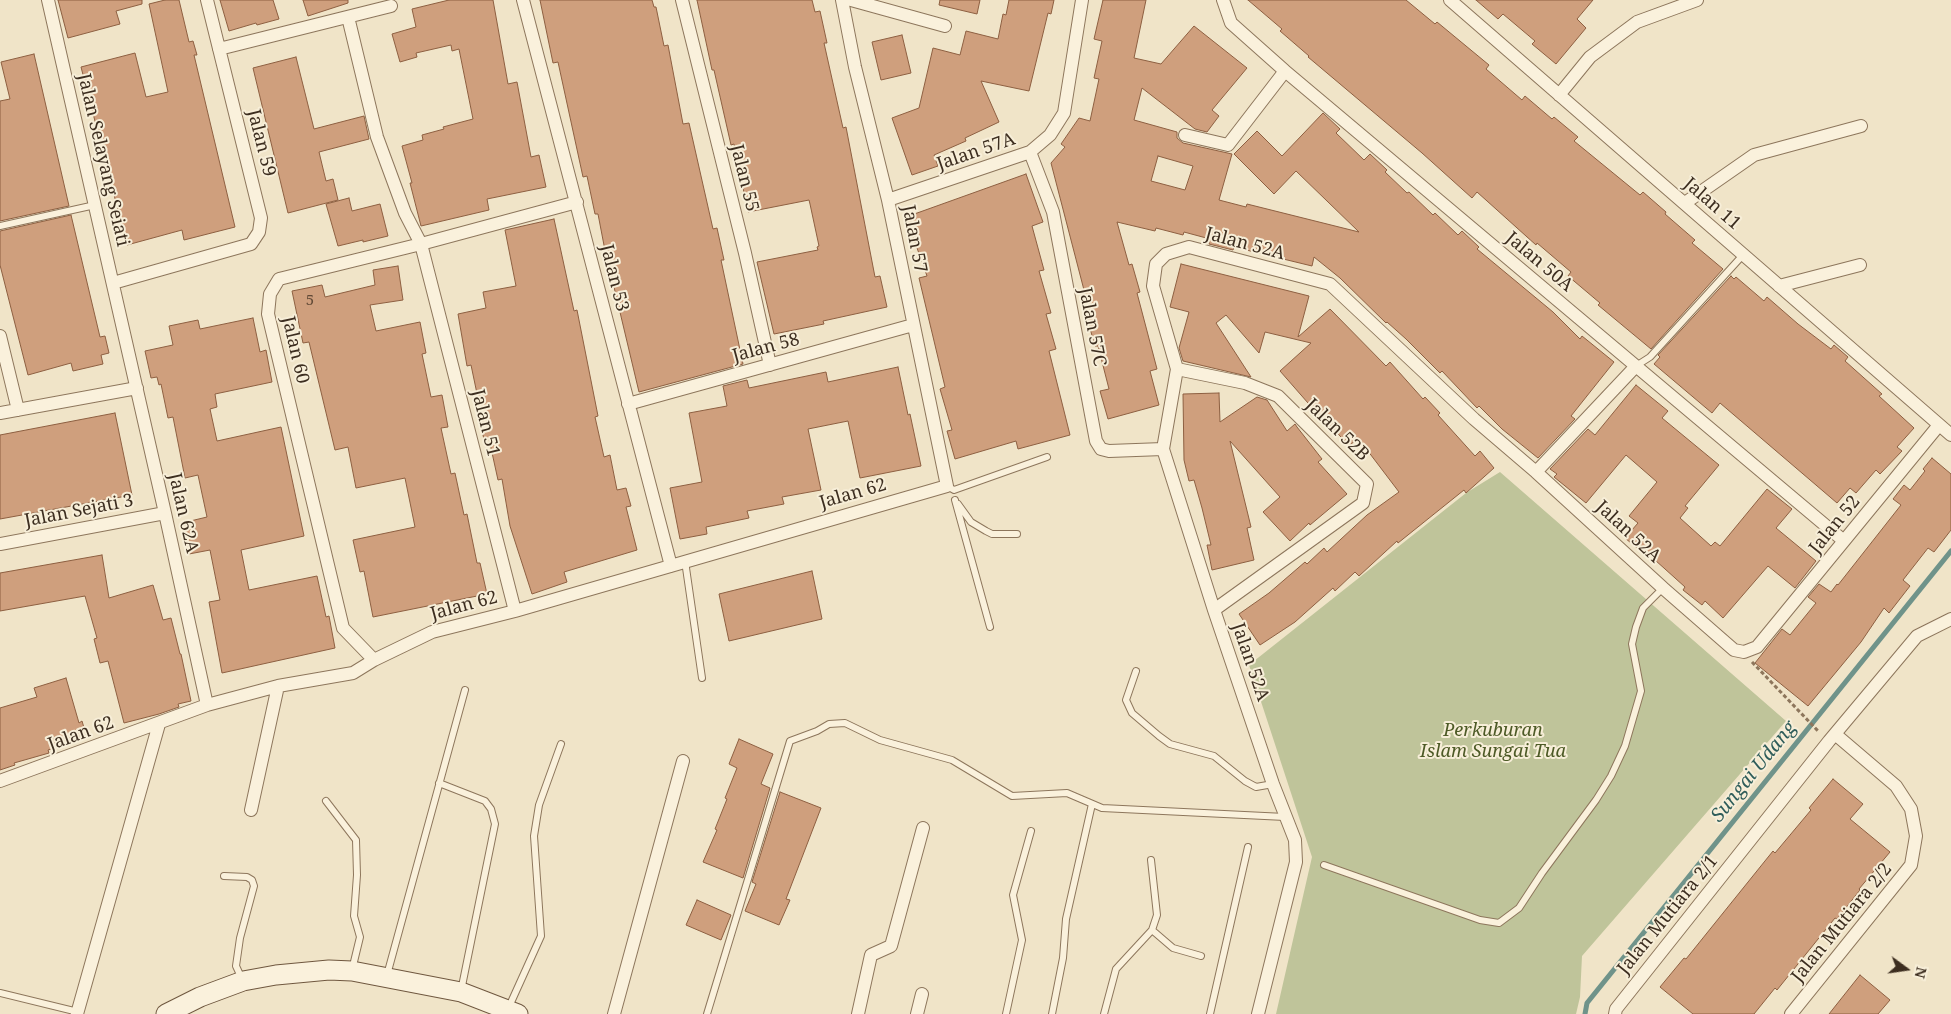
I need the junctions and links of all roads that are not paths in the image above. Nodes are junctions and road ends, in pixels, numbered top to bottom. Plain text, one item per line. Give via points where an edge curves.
1 (48, 0) edge
2 (207, 0) edge
3 (523, 0) edge
4 (682, 0) edge
5 (842, 0) edge
6 (851, 0) edge
7 (1082, 0) edge
8 (1223, 0) edge
9 (1450, 0) edge
10 (1697, 0) edge
11 (391, 6) dead end
12 (348, 17) junction
13 (945, 26) dead end
14 (220, 49) junction
15 (1285, 71) junction
16 (1559, 95) junction
17 (1860, 126) dead end
18 (1185, 134) dead end
19 (1030, 152) junction
20 (888, 200) junction
21 (577, 202) junction
22 (1686, 203) junction
23 (95, 205) junction
24 (0, 226) edge
25 (421, 244) junction
26 (1744, 255) junction
27 (1860, 265) dead end
28 (113, 283) junction
29 (1779, 286) junction
30 (913, 325) junction
31 (123, 328) joint
32 (0, 336) edge
33 (770, 364) junction
34 (1636, 366) junction
35 (1177, 369) junction
36 (137, 388) junction
37 (628, 404) junction
38 (18, 410) junction
39 (0, 413) edge
40 (1939, 425) junction
41 (1951, 435) edge
42 (1163, 449) junction
43 (1047, 457) dead end
44 (1536, 472) junction
45 (950, 488) junction
46 (956, 500) junction
47 (166, 513) junction
48 (1017, 534) dead end
49 (1844, 541) junction
50 (0, 544) edge
51 (685, 561) junction
52 (671, 566) junction
53 (1663, 588) junction
54 (1214, 610) junction
55 (515, 611) junction
56 (1951, 619) edge
57 (990, 627) dead end
58 (1744, 652) joint
59 (374, 660) junction
60 (1136, 671) dead end
61 (702, 678) dead end
62 (278, 686) junction
63 (464, 690) dead end
64 (207, 705) junction
65 (159, 724) junction
66 (1835, 734) junction
67 (561, 744) dead end
68 (683, 761) dead end
69 (0, 781) edge
70 (439, 784) junction
71 (1273, 784) junction
72 (326, 801) dead end
73 (1092, 804) junction
74 (251, 810) dead end
75 (1285, 817) junction
76 (923, 828) dead end
77 (1031, 831) dead end
78 (1248, 847) dead end
79 (1152, 860) dead end
80 (1324, 865) dead end
81 (224, 876) dead end
82 (1152, 930) junction
83 (1201, 956) dead end
84 (352, 971) junction
85 (387, 977) junction
86 (243, 980) junction
87 (461, 992) junction
88 (0, 993) edge
89 (922, 994) dead end
90 (513, 1012) edge
91 (77, 1013) edge
92 (166, 1014) edge
93 (614, 1014) edge
94 (707, 1014) edge
95 (858, 1014) edge
96 (917, 1014) edge
97 (1006, 1014) edge
98 (1052, 1014) edge
99 (1104, 1014) edge
100 (1210, 1014) edge
101 (1258, 1014) edge
102 (1615, 1014) edge
103 (1791, 1014) edge

1 - 23 street, Jalan Selayang Seiati
2 - 14 street, Jalan 59
3 - 21 street, Jalan 53
4 - 33 street, Jalan 55
5 - 20 street, Jalan 57
6 - 13 street
7 - 19 street, Jalan 57A via 1064,113 1050,135
8 - 15 street, Jalan 50A via 1231,22
9 - 16 street, Jalan 11
10 - 16 street via 1637,22 1590,57
11 - 12 street
12 - 14 street
12 - 25 street, Jalan 51 via 378,137
14 - 28 street, Jalan 59 via 261,218 259,232 252,244
15 - 18 street via 1228,145
15 - 34 street, Jalan 50A
16 - 22 street, Jalan 11
17 - 22 street via 1754,155
19 - 20 street, Jalan 57A
19 - 42 street, Jalan 57C via 1053,212 1096,441 1101,449 1109,452
20 - 30 street, Jalan 57
21 - 25 street, Jalan 60
21 - 37 street, Jalan 53
22 - 26 street, Jalan 11
23 - 24 lane
23 - 28 street, Jalan Selayang Seiati
25 - 55 street, Jalan 51
25 - 59 street, Jalan 60 via 279,280 270,294 268,314 343,628
26 - 29 street, Jalan 11
26 - 34 lane via 1650,357
27 - 29 street
28 - 31 street, Jalan Selayang Seiati
29 - 40 street, Jalan 11
30 - 33 street, Jalan 58
30 - 45 street, Jalan 57
31 - 36 street, Jalan 62A
32 - 38 street
33 - 37 street, Jalan 58
34 - 44 street
34 - 49 street, Jalan 50A
35 - 42 street, Jalan 52A
35 - 44 street, Jalan 52A via 1153,286 1156,264 1166,254 1189,247 1330,284 1474,419
35 - 54 street, Jalan 52B via 1245,383 1278,396 1368,484 1363,502
36 - 38 street
36 - 47 street, Jalan 62A
37 - 52 street, Jalan 53
38 - 39 street
40 - 41 street, Jalan 11
40 - 49 street, Jalan 52
42 - 54 street, Jalan 52A
43 - 45 lane
44 - 53 street, Jalan 52A
45 - 46 lane
45 - 51 street, Jalan 62
46 - 48 lane via 972,522 986,531
46 - 57 lane
47 - 50 street, Jalan Sejati 3
47 - 64 street, Jalan 62A
49 - 58 street, Jalan 52 via 1757,647
51 - 52 street, Jalan 62
51 - 61 lane
52 - 55 street, Jalan 62
53 - 58 street, Jalan 52A via 1734,650
53 - 80 lane via 1643,608 1636,627 1632,644 1641,691 1625,746 1596,800 1519,908 1499,923 1480,920
54 - 71 street, Jalan 52A
55 - 59 street, Jalan 62 via 432,632
56 - 66 street, Jalan Mutiara 2/1 via 1917,636
59 - 62 street, Jalan 62 via 353,673
60 - 71 lane via 1126,700 1132,713 1159,736 1170,744 1214,756 1256,787
62 - 64 street, Jalan 62
62 - 74 street
63 - 70 lane
64 - 65 street, Jalan 62
65 - 69 street, Jalan 62
65 - 91 street
66 - 102 street, Jalan Mutiara 2/1 via 1616,1008
66 - 103 street, Jalan Mutiara 2/2 via 1896,786 1911,809 1916,836 1911,865
67 - 90 lane via 539,805 534,836 541,936
68 - 93 street
70 - 85 lane
70 - 87 lane via 485,801 495,824
71 - 75 street, Jalan 52A
72 - 84 lane via 356,840 354,916 360,937
73 - 75 lane via 1102,808
73 - 94 lane via 1067,793 1012,796 952,760 880,740 845,723 829,724 790,741
73 - 98 lane via 1066,919
75 - 101 street, Jalan 52A via 1295,840 1296,862
76 - 95 street via 891,946 871,955
77 - 97 lane via 1013,895 1022,940
78 - 100 lane
79 - 82 lane via 1157,915
81 - 86 lane via 247,877 254,886 236,966
82 - 83 lane via 1174,948
82 - 99 lane via 1116,969
84 - 85 main road
84 - 86 main road via 329,970
85 - 87 main road
86 - 92 main road
87 - 90 main road
88 - 91 lane
89 - 96 street

